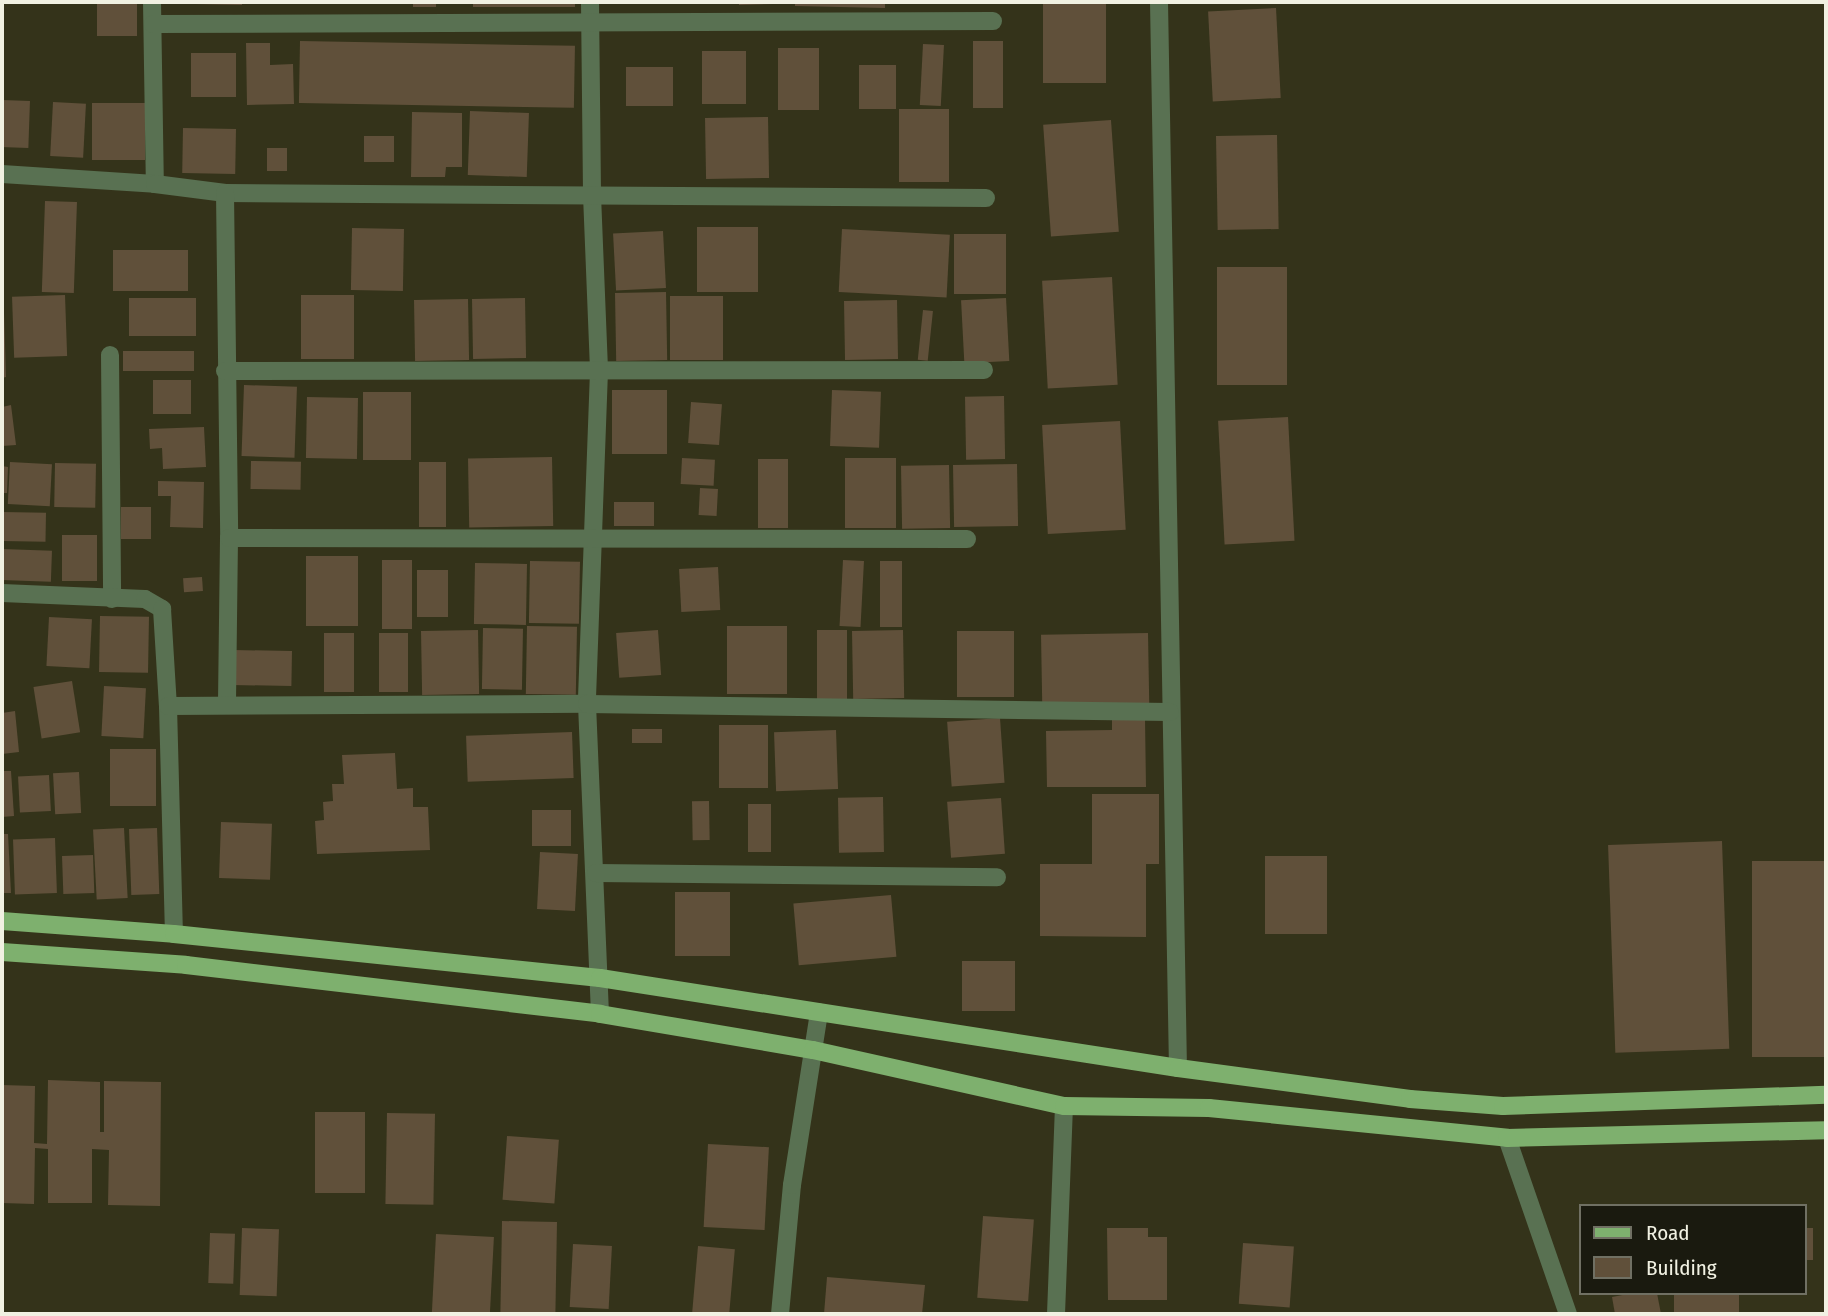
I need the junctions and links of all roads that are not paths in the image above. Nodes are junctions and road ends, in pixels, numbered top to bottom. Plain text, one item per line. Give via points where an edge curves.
1 (152, 2) edge
2 (590, 2) edge
3 (1159, 2) edge
4 (993, 21) dead end
5 (591, 23) junction
6 (153, 24) junction
7 (2, 174) edge
8 (155, 184) junction
9 (225, 193) junction
10 (592, 195) junction
11 (986, 198) dead end
12 (110, 355) dead end
13 (984, 370) dead end
14 (225, 371) junction
15 (599, 371) junction
16 (229, 538) junction
17 (967, 539) dead end
18 (592, 540) junction
19 (2, 593) edge
20 (112, 599) junction
21 (226, 704) junction
22 (587, 704) junction
23 (168, 706) junction
24 (1170, 712) junction
25 (596, 873) junction
26 (997, 877) dead end
27 (2, 921) edge
28 (174, 934) junction
29 (2, 952) edge
30 (600, 978) junction
31 (819, 1012) junction
32 (600, 1014) junction
33 (813, 1050) junction
34 (1178, 1068) junction
35 (1826, 1095) edge
36 (1064, 1106) junction
37 (1826, 1130) edge
38 (1507, 1138) junction
39 (780, 1314) edge
40 (1056, 1314) edge
41 (1568, 1314) edge

1 - 6 street
2 - 5 street
3 - 24 street
4 - 5 street
5 - 6 street
5 - 10 street
6 - 8 street
7 - 8 street
8 - 9 street
9 - 10 street
9 - 14 street
10 - 11 street
10 - 15 street
12 - 20 street
13 - 15 street
14 - 15 street
14 - 16 street
15 - 18 street
16 - 18 street
16 - 21 street
17 - 18 street
18 - 22 street
19 - 20 street
20 - 23 street via 145,599 162,609
21 - 22 street
21 - 23 street
22 - 24 street
22 - 25 street
23 - 28 street
24 - 34 street
25 - 26 street
25 - 30 street
27 - 28 main road
28 - 30 main road
29 - 32 main road via 186,965
30 - 31 main road
30 - 32 street
31 - 33 street
31 - 34 main road
32 - 33 main road
33 - 36 main road
33 - 39 street
34 - 35 main road via 1503,1107
36 - 38 main road via 1209,1108
36 - 40 street
37 - 38 main road
38 - 41 street

